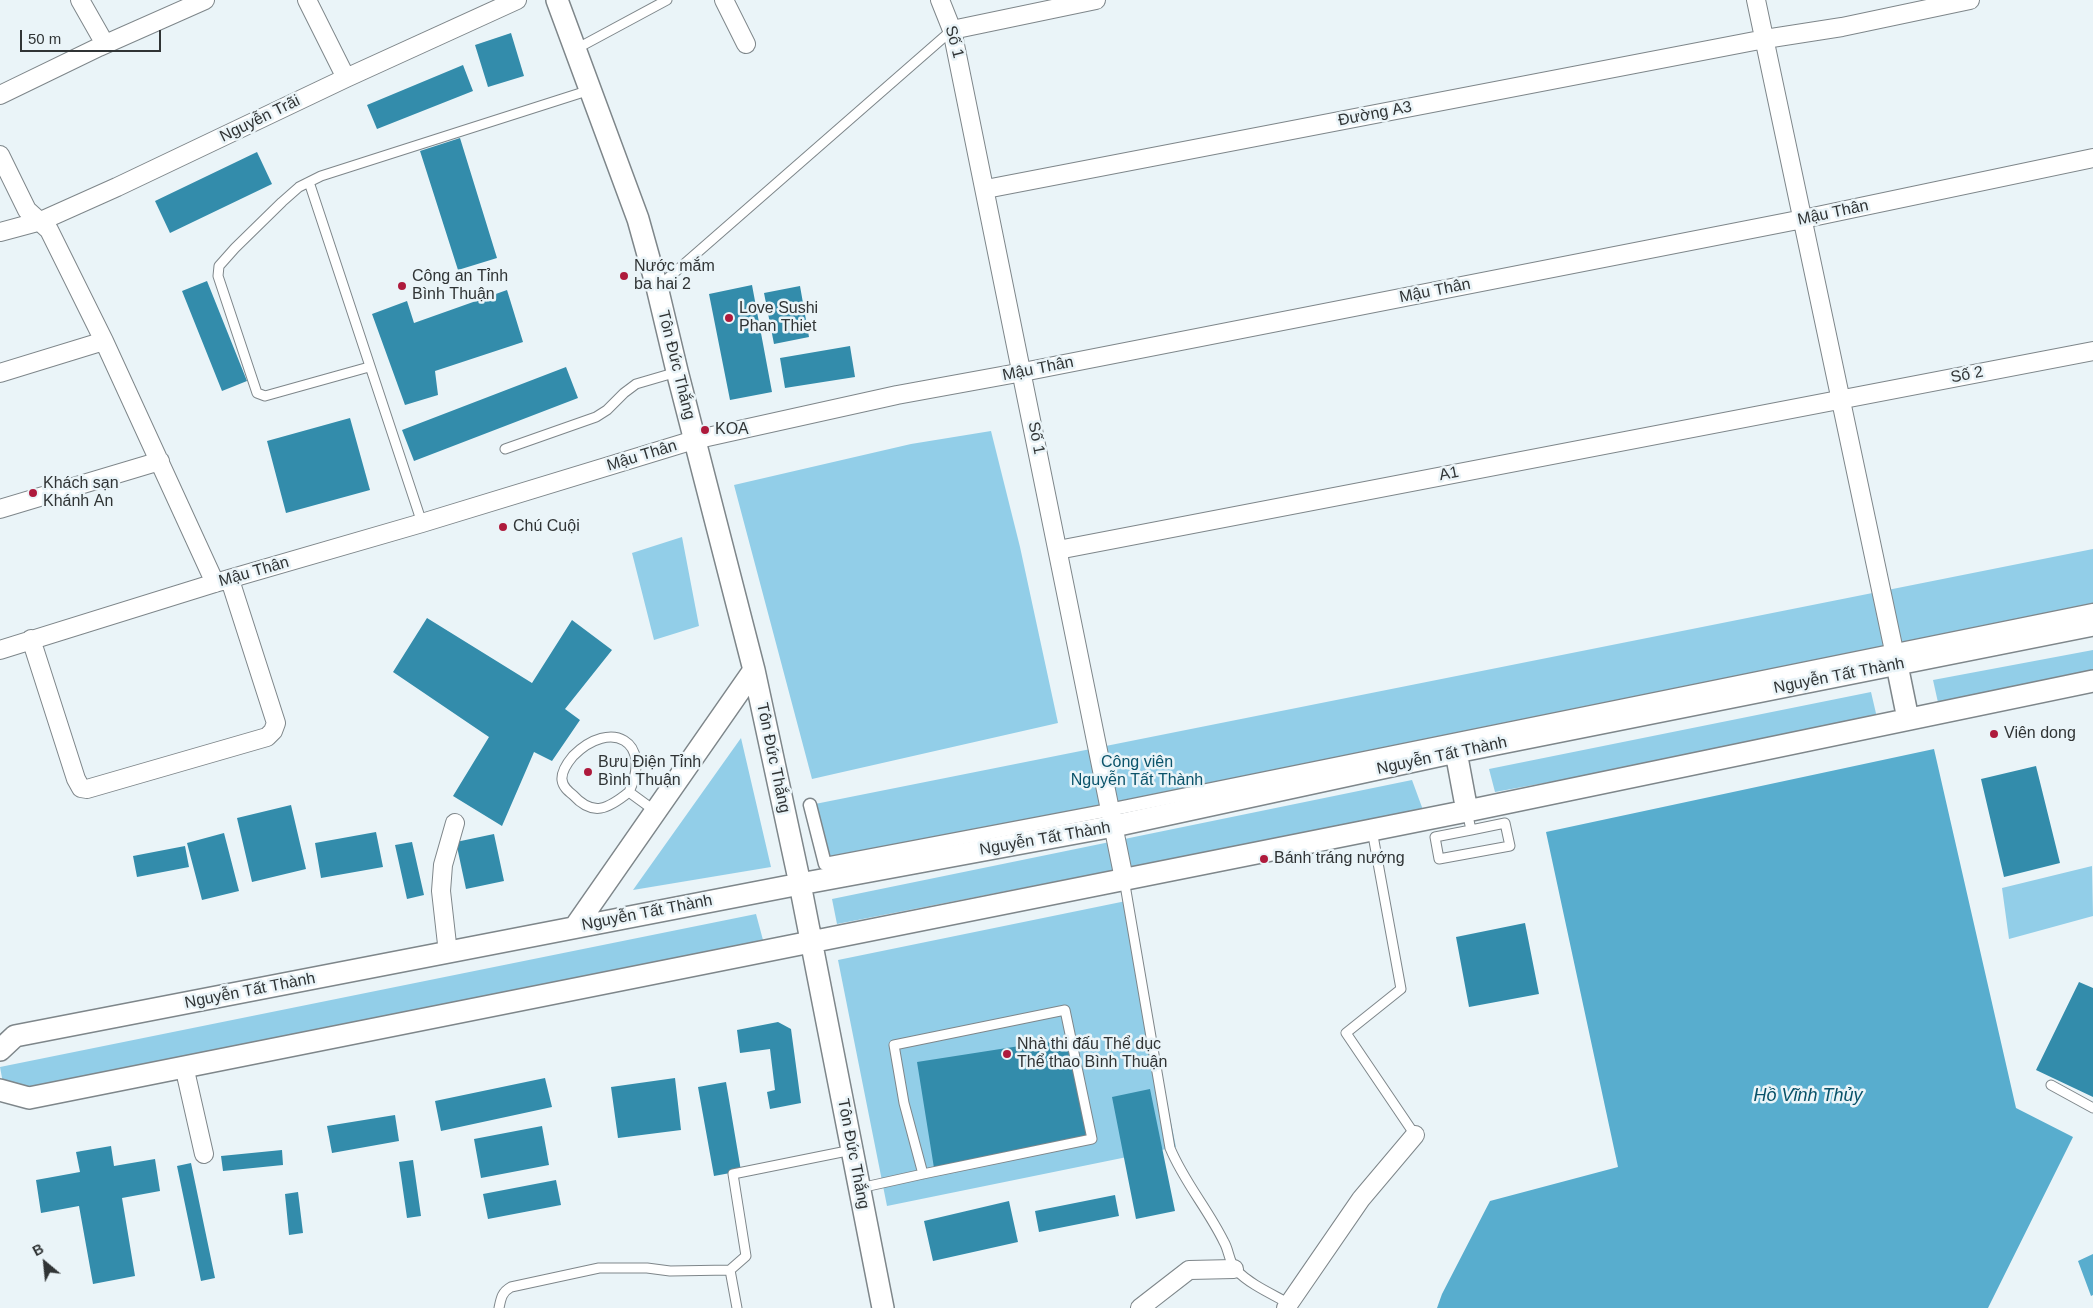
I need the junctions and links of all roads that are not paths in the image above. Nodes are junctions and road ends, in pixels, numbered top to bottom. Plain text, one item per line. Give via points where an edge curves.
1 (80, 0) edge
2 (205, 0) edge
3 (307, 0) edge
4 (517, 0) edge
5 (557, 0) edge
6 (667, 0) edge
7 (724, 0) edge
8 (940, 0) edge
9 (1096, 0) edge
10 (1756, 0) edge
11 (1970, 0) edge
12 (952, 30) junction
13 (1765, 39) junction
14 (105, 44) junction
15 (746, 44) dead end
16 (575, 50) junction
17 (346, 78) junction
18 (590, 90) junction
19 (0, 95) edge
20 (0, 155) edge
21 (2093, 158) edge
22 (309, 182) junction
23 (986, 189) junction
24 (1803, 219) junction
25 (41, 221) junction
26 (0, 232) edge
27 (657, 288) junction
28 (104, 341) junction
29 (2093, 351) edge
30 (369, 367) junction
31 (677, 372) junction
32 (1023, 372) junction
33 (0, 373) edge
34 (1840, 398) junction
35 (694, 440) junction
36 (505, 449) dead end
37 (160, 462) junction
38 (0, 509) edge
39 (422, 523) junction
40 (1058, 550) junction
41 (222, 581) junction
42 (2093, 610) edge
43 (2093, 625) edge
44 (31, 639) junction
45 (0, 650) edge
46 (1895, 658) junction
47 (754, 670) junction
48 (2093, 680) edge
49 (1908, 719) junction
50 (1456, 752) junction
51 (628, 792) junction
52 (810, 805) dead end
53 (656, 811) junction
54 (1112, 818) junction
55 (1469, 820) junction
56 (455, 823) dead end
57 (1372, 830) junction
58 (1124, 879) junction
59 (800, 884) junction
60 (575, 927) junction
61 (810, 942) junction
62 (448, 953) junction
63 (0, 1050) edge
64 (184, 1066) junction
65 (2051, 1085) dead end
66 (0, 1090) edge
67 (2093, 1108) edge
68 (1415, 1135) joint
69 (852, 1150) junction
70 (204, 1154) dead end
71 (923, 1174) junction
72 (859, 1188) junction
73 (1234, 1269) junction
74 (730, 1270) junction
75 (1287, 1306) edge
76 (499, 1308) edge
77 (737, 1308) edge
78 (883, 1308) edge
79 (1140, 1308) edge

1 - 14 street
2 - 14 street
3 - 17 street
4 - 17 street, Nguyễn Trãi
5 - 16 street, Tôn Đức Thắng
6 - 16 lane
7 - 15 street
8 - 12 street, Số 1
9 - 12 street
10 - 13 street
11 - 13 street, Đường A3 via 1842,27
12 - 23 street, Số 1
12 - 27 lane
13 - 23 street, Đường A3
13 - 24 street
14 - 19 street
16 - 18 street, Tôn Đức Thắng
17 - 25 street, Nguyễn Trãi
18 - 22 lane
18 - 27 street, Tôn Đức Thắng via 638,219
20 - 25 street via 27,210
21 - 24 street, Mậu Thân
22 - 30 lane
22 - 30 lane via 282,202 219,266 218,276 224,295 257,393 265,396
23 - 32 street, Số 1
24 - 32 street, Mậu Thân
24 - 34 street
25 - 26 street, Nguyễn Trãi
25 - 28 street via 49,230
27 - 31 street, Tôn Đức Thắng
28 - 33 street
28 - 37 street
29 - 34 street, Số 2
30 - 39 lane
31 - 35 street, Tôn Đức Thắng
31 - 36 lane via 636,384 596,417
32 - 35 street, Mậu Thân via 897,395
32 - 40 street, Số 1
34 - 40 street, A1
34 - 46 street
35 - 39 street, Mậu Thân
35 - 47 street, Tôn Đức Thắng
37 - 38 street
37 - 41 street
39 - 41 street, Mậu Thân
40 - 54 street, Số 1
41 - 44 street, Mậu Thân
41 - 44 street via 276,723 267,736 88,789 81,788
42 - 46 street
43 - 46 street, Nguyễn Tất Thành
44 - 45 street, Mậu Thân
46 - 49 street
46 - 50 street, Nguyễn Tất Thành
46 - 54 street
47 - 53 street
47 - 59 street, Tôn Đức Thắng
48 - 49 street
49 - 55 street
50 - 54 street, Nguyễn Tất Thành
50 - 55 street
51 - 51 lane via 607,806 594,810 565,788 562,779 564,768 582,747 600,738 618,737 628,742 637,762
51 - 53 lane
52 - 54 street via 825,864
53 - 60 street
54 - 58 street, Số 1
54 - 59 street, Nguyễn Tất Thành
55 - 55 lane via 1435,838 1439,859 1510,846 1505,824
55 - 57 street
56 - 62 street via 441,891
57 - 58 street
57 - 68 lane via 1401,989 1346,1033
58 - 61 street
58 - 73 lane via 1170,1148 1185,1180 1226,1244
59 - 60 street, Nguyễn Tất Thành
59 - 61 street, Tôn Đức Thắng
60 - 62 street, Nguyễn Tất Thành
61 - 64 street
61 - 69 street, Tôn Đức Thắng
62 - 63 street, Nguyễn Tất Thành via 15,1036
64 - 66 street via 29,1098
64 - 70 street
65 - 67 lane
68 - 75 street via 1361,1199
69 - 72 street, Tôn Đức Thắng
69 - 74 lane via 733,1174 746,1256
71 - 71 lane via 1092,1139 1066,1010 894,1045 904,1103
71 - 72 lane
72 - 78 street, Tôn Đức Thắng
73 - 75 lane
73 - 79 street via 1189,1270
74 - 76 lane via 599,1268 511,1287 501,1296
74 - 77 lane

